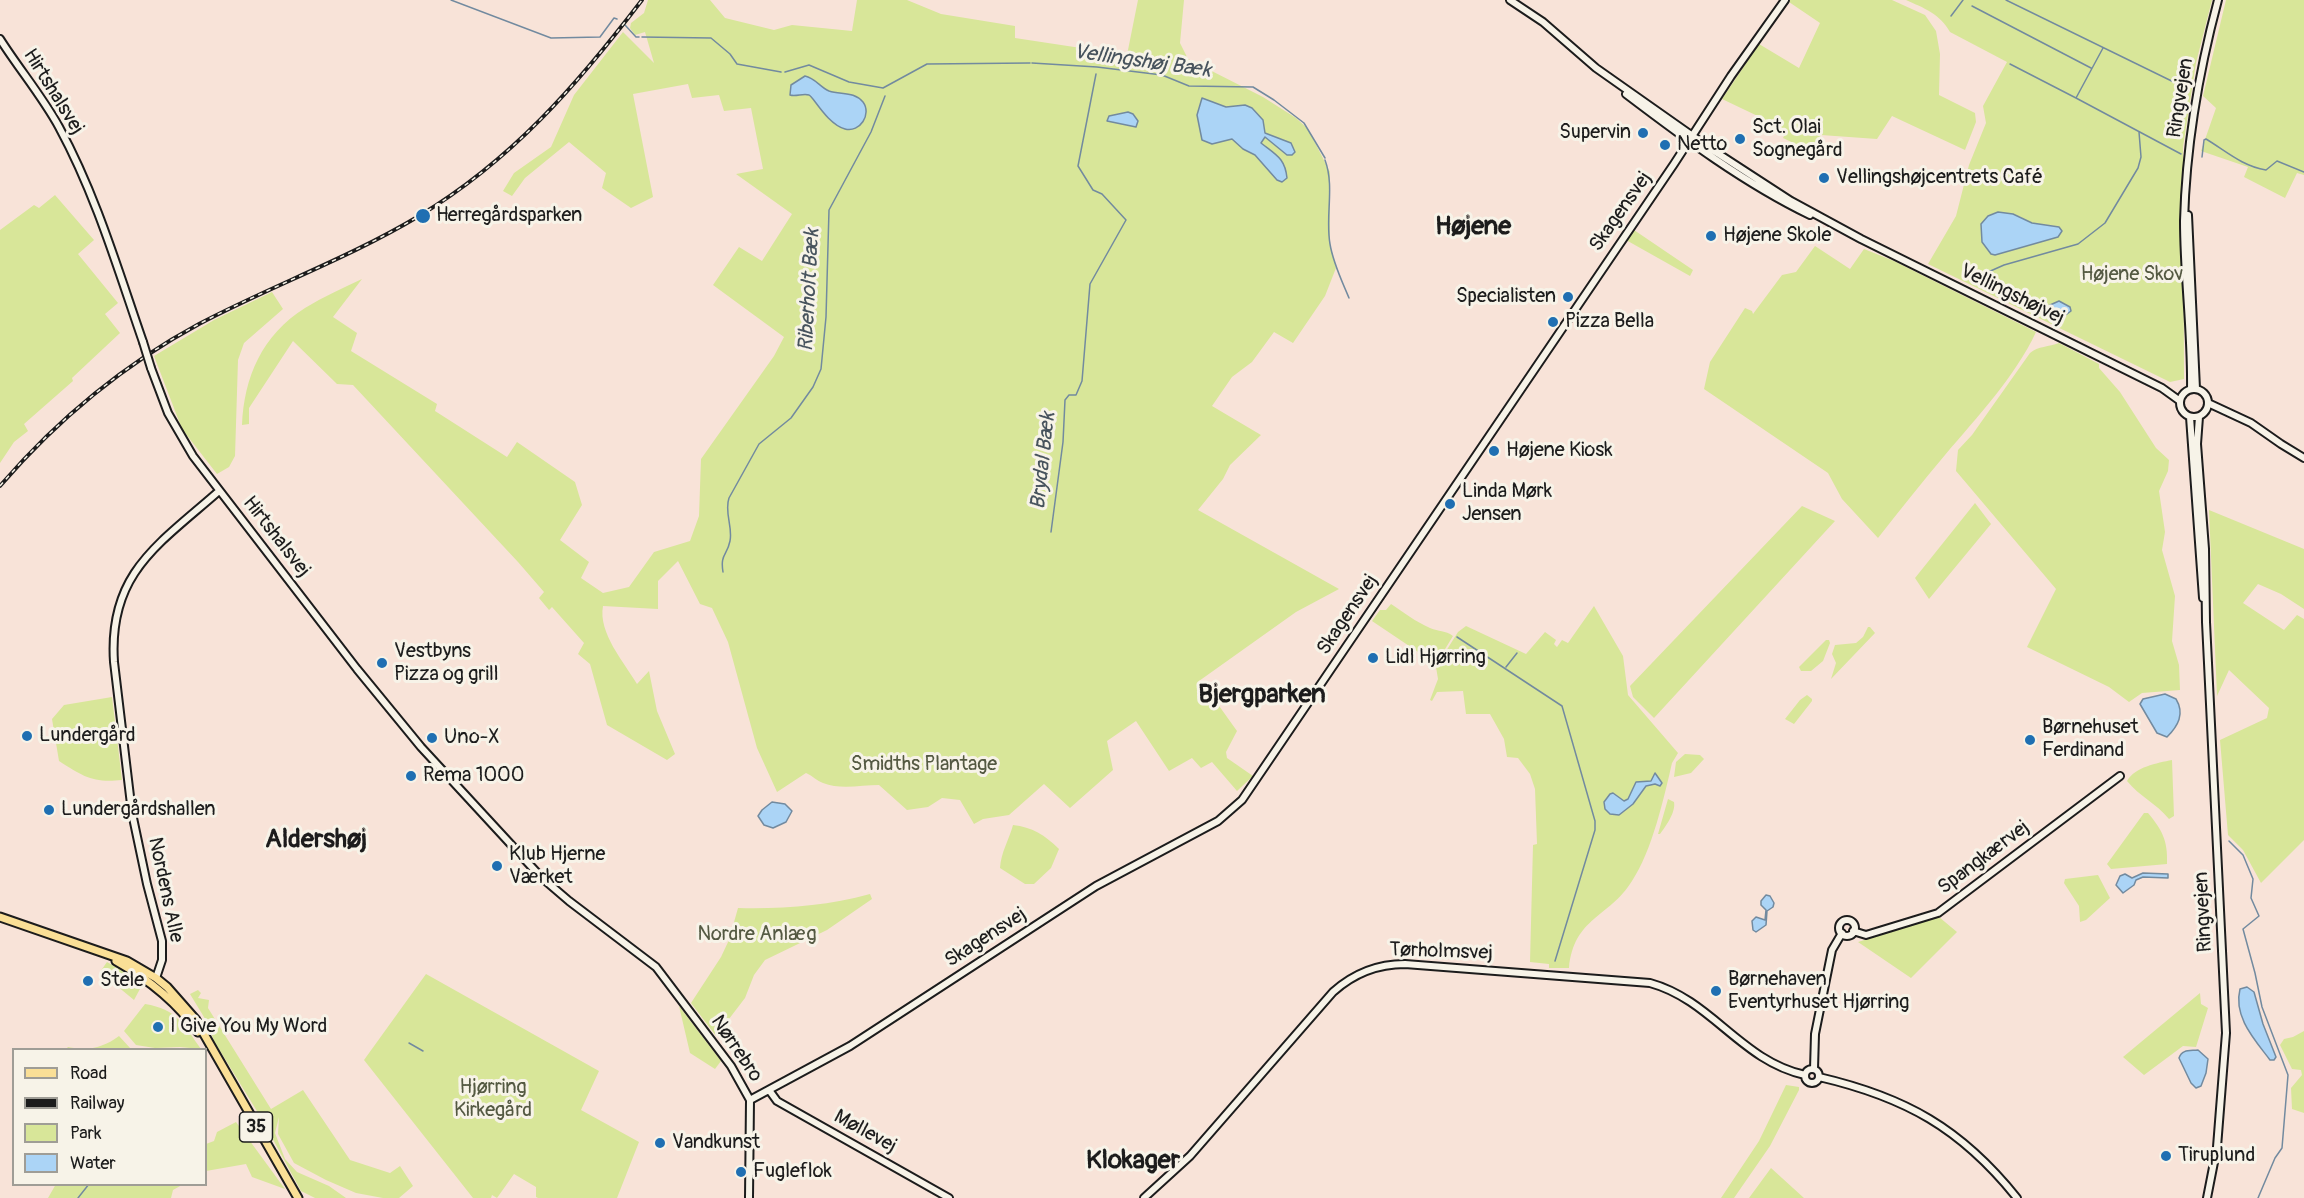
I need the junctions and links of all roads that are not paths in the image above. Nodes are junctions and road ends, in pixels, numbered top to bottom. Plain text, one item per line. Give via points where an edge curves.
1 (1510, 0) edge
2 (1785, 0) edge
3 (2218, 0) edge
4 (0, 39) edge
5 (1691, 138) junction
6 (2162, 388) junction
7 (2194, 389) junction
8 (2184, 393) junction
9 (2180, 401) junction
10 (2208, 403) junction
11 (2206, 411) junction
12 (2228, 412) junction
13 (2190, 417) junction
14 (2199, 417) junction
15 (2304, 458) edge
16 (219, 491) junction
17 (2206, 622) junction
18 (2120, 776) dead end
19 (0, 916) edge
20 (1854, 931) junction
21 (1842, 933) junction
22 (656, 967) joint
23 (154, 981) junction
24 (1814, 1069) junction
25 (1805, 1075) junction
26 (1819, 1077) junction
27 (769, 1090) junction
28 (750, 1100) junction
29 (298, 1198) edge
30 (749, 1198) edge
31 (949, 1198) edge
32 (1144, 1198) edge
33 (2017, 1198) edge
34 (2207, 1198) edge

1 - 5 street, Vellingshøjvej via 1543,22 1652,114
2 - 5 street, Skagensvej
3 - 7 street, Ringvejen via 2196,99 2184,218 2185,291
4 - 16 street, Hirtshalsvej, bridge via 70,149 100,221 168,413
5 - 6 street, Vellingshøjvej via 1789,205
5 - 27 street, Skagensvej via 1242,800 1218,821 1096,886 873,1031
6 - 8 street, Vellingshøjvej
6 - 9 street, Vellingshøjvej
7 - 8 street
7 - 10 street via 2205,394
8 - 9 street
9 - 13 street via 2181,410
10 - 11 street
10 - 12 street
11 - 12 street
11 - 14 street
12 - 15 street
13 - 14 street
13 - 17 street, Ringvejen
14 - 17 street, Ringvejen
16 - 22 street, Hirtshalsvej via 382,701 494,828 561,894
16 - 23 street, Nordens Alle via 137,566 116,616 114,662 128,787 162,941 162,960
17 - 34 street, Ringvejen via 2226,1032 2217,1147
18 - 20 street, Spangkærvej via 1938,913 1866,934
19 - 23 main road, 35 via 127,961
20 - 21 street
20 - 21 street via 1852,923 1844,920 1839,927
21 - 24 street via 1832,950 1815,1034
22 - 28 street, Nørrebro via 731,1066
23 - 29 main road, 35 via 192,1014
24 - 25 street
24 - 26 street
25 - 26 street via 1811,1083
25 - 32 street, Tørholmsvej via 1768,1062 1690,1000 1650,983 1421,965 1384,966 1358,974 1333,992 1190,1156
26 - 33 street via 1876,1092 1934,1121 1986,1162
27 - 28 street, Skagensvej
27 - 31 street, Møllevej via 777,1101
28 - 30 street, Nørrebro

